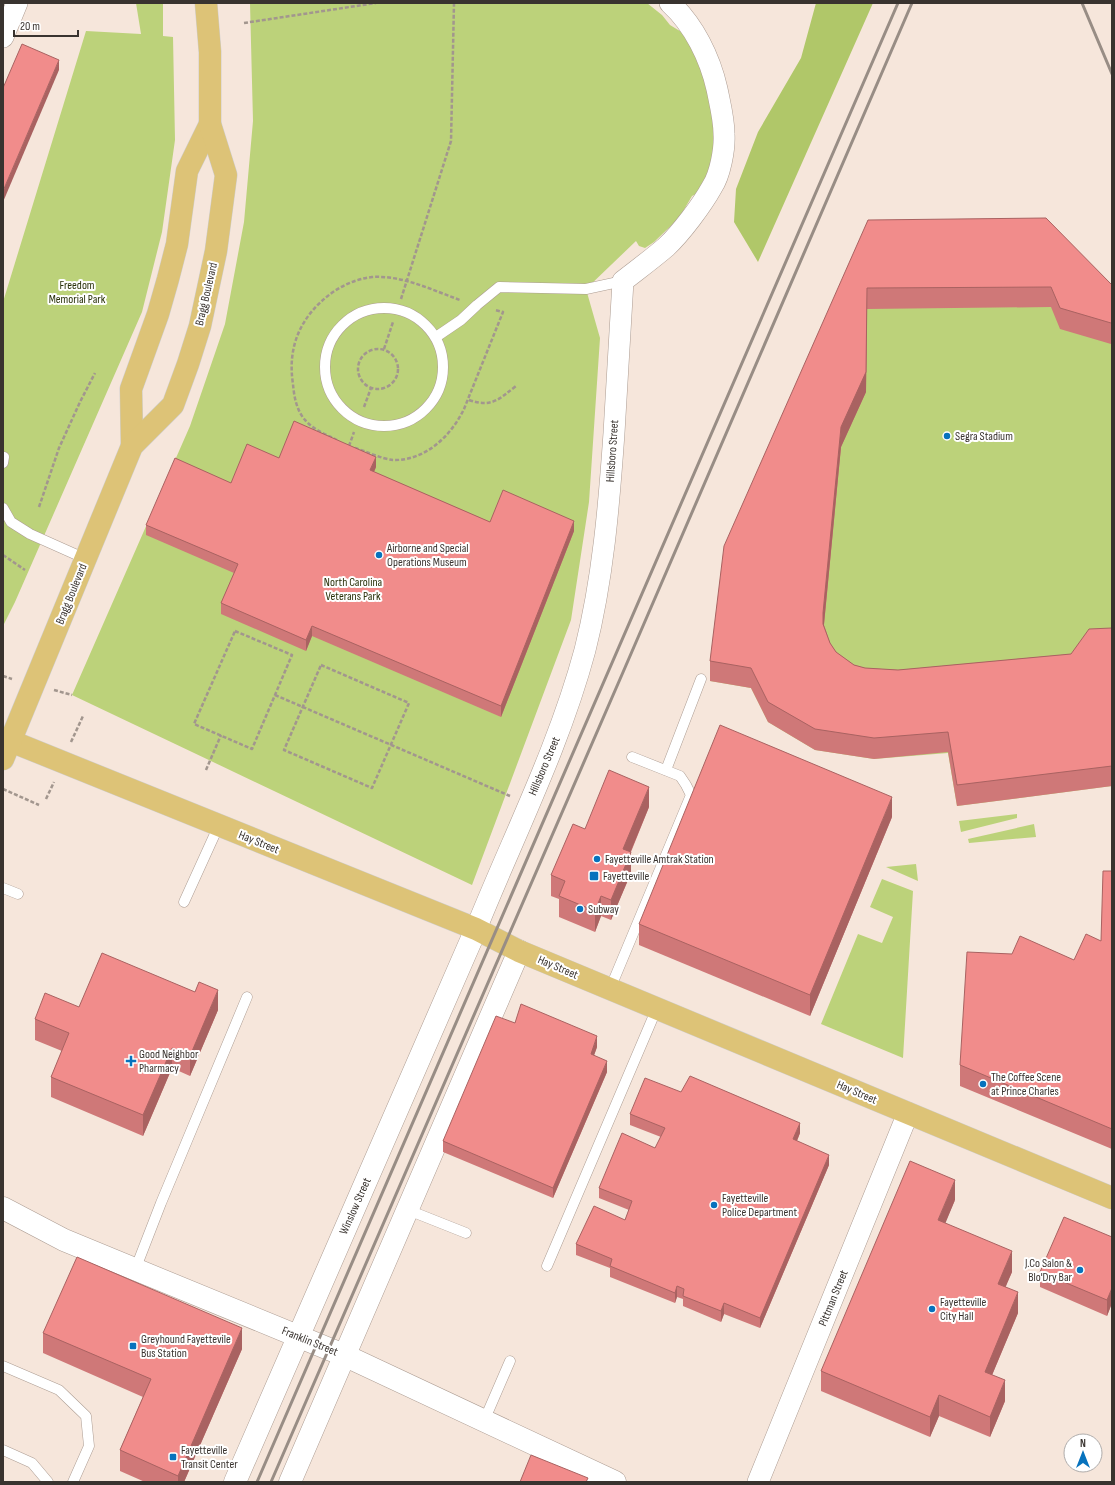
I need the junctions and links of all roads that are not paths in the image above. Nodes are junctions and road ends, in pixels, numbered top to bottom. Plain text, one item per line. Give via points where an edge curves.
1 (17, 3) edge
2 (206, 3) edge
3 (670, 3) edge
4 (3, 37) edge
5 (210, 124) junction
6 (623, 281) junction
7 (436, 337) junction
8 (132, 446) junction
9 (3, 508) edge
10 (86, 558) junction
11 (701, 679) dead end
12 (6, 746) edge
13 (632, 757) dead end
14 (666, 770) junction
15 (219, 825) junction
16 (3, 888) edge
17 (18, 894) dead end
18 (184, 902) dead end
19 (476, 929) junction
20 (519, 951) junction
21 (610, 989) junction
22 (247, 997) dead end
23 (657, 1008) junction
24 (908, 1113) junction
25 (1112, 1198) edge
26 (3, 1208) edge
27 (408, 1210) junction
28 (466, 1234) dead end
29 (547, 1266) dead end
30 (135, 1270) junction
31 (298, 1336) junction
32 (346, 1356) junction
33 (510, 1361) dead end
34 (3, 1366) edge
35 (484, 1421) junction
36 (3, 1450) edge
37 (48, 1482) edge
38 (73, 1482) edge
39 (235, 1482) edge
40 (290, 1482) edge
41 (615, 1482) edge
42 (758, 1482) edge

1 - 4 street
2 - 5 main road, Bragg Boulevard via 210,60
3 - 6 street via 701,44 714,72 724,135 721,160 713,186 690,219 667,246
5 - 8 main road, Bragg Boulevard via 187,171 177,244 168,279 131,388
5 - 8 main road, Bragg Boulevard via 226,175 216,251 200,326 173,405
6 - 7 lane via 586,289 499,287 461,320
6 - 19 street, Hillsboro Street via 604,543 585,650 560,728
7 - 7 lane via 420,319 397,309 373,308 350,318 333,336 325,360 327,384 332,396 348,414 371,425 396,425 419,415 429,407 436,396 444,372 444,360
8 - 10 main road, Bragg Boulevard
9 - 10 lane via 11,522 30,534
10 - 12 main road, Bragg Boulevard
11 - 14 lane
12 - 15 main road, Hay Street
13 - 14 lane
14 - 21 lane via 680,776 691,795
15 - 18 lane
15 - 19 main road, Hay Street
16 - 17 lane
19 - 20 main road, Hay Street
19 - 31 street, Winslow Street
20 - 21 main road, Hay Street
20 - 27 street
21 - 23 main road, Hay Street
22 - 30 lane
23 - 24 main road, Hay Street
23 - 29 lane
24 - 25 main road, Hay Street
24 - 42 street, Pittman Street
26 - 30 street, Franklin Street via 64,1240
27 - 28 lane
27 - 32 street
30 - 31 street, Franklin Street
31 - 32 street, Franklin Street
31 - 39 street, Winslow Street
32 - 35 street, Franklin Street
32 - 40 street
33 - 35 lane
34 - 38 lane via 59,1390 86,1416 89,1446
35 - 41 street, Franklin Street
36 - 37 lane via 32,1464

